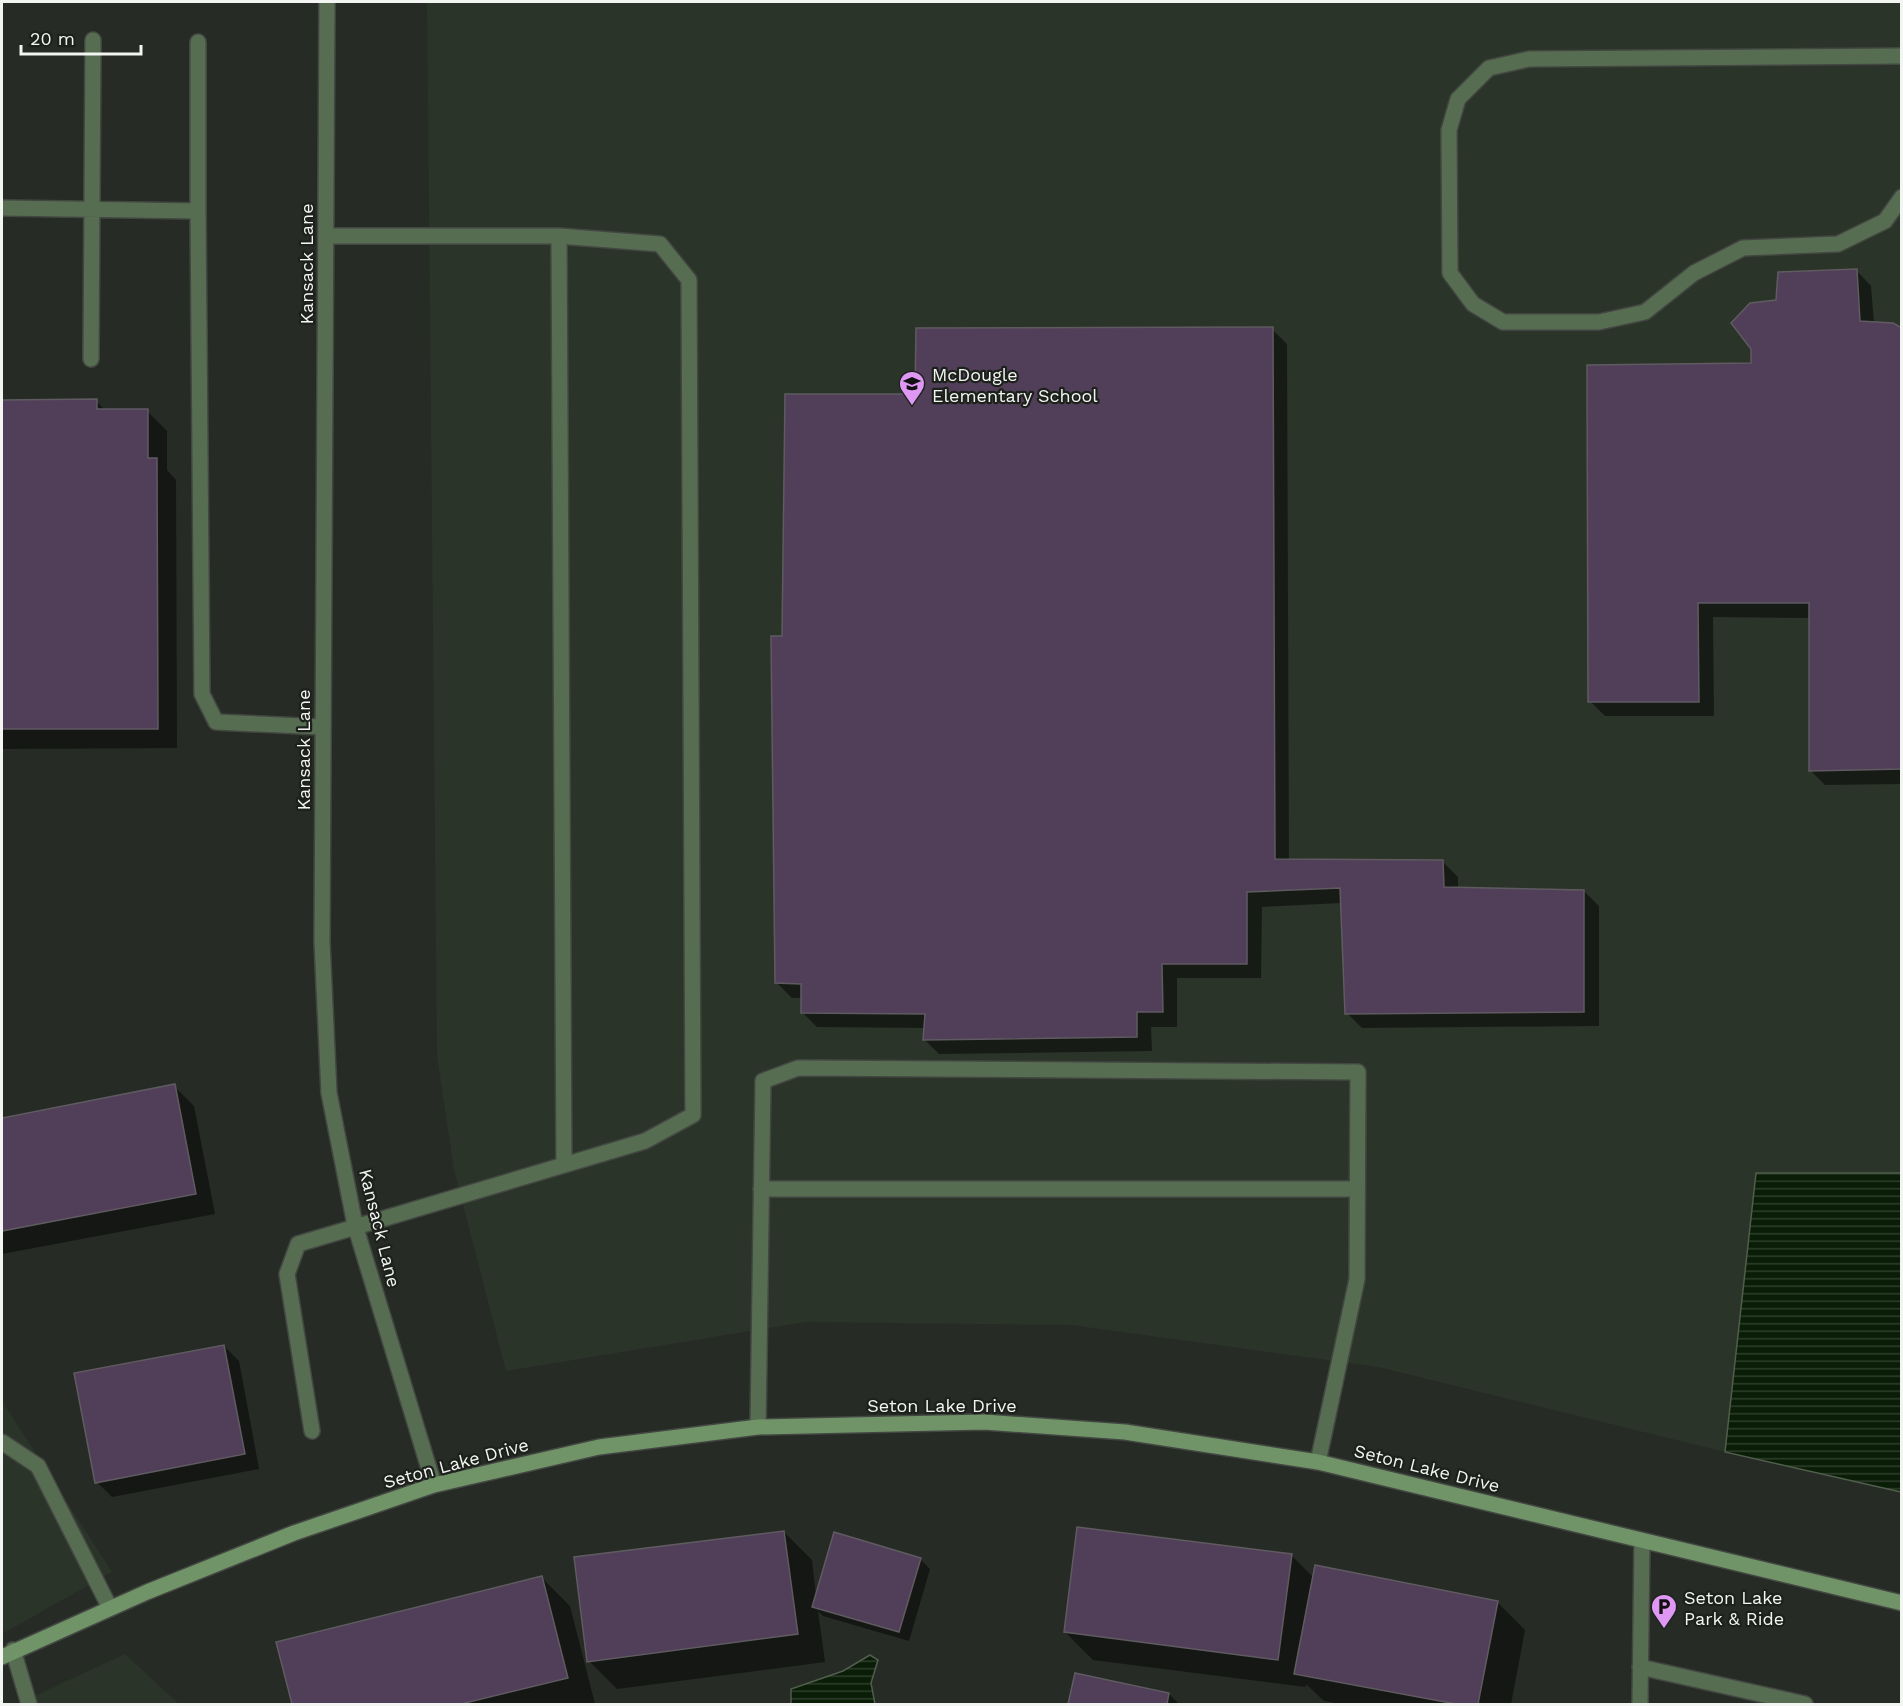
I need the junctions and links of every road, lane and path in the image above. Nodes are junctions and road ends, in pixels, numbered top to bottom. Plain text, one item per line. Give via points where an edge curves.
1 (327, 2) edge
2 (93, 39) dead end
3 (198, 42) dead end
4 (1902, 56) edge
5 (1902, 197) edge
6 (2, 208) edge
7 (92, 209) junction
8 (198, 211) junction
9 (326, 236) junction
10 (559, 236) junction
11 (91, 359) dead end
12 (323, 727) junction
13 (564, 1165) junction
14 (762, 1189) junction
15 (1357, 1190) junction
16 (355, 1225) junction
17 (758, 1427) junction
18 (312, 1431) dead end
19 (2, 1442) edge
20 (1318, 1462) junction
21 (434, 1485) junction
22 (1642, 1541) junction
23 (1902, 1603) edge
24 (110, 1608) junction
25 (7, 1654) edge
26 (1640, 1667) junction
27 (29, 1704) edge
28 (1640, 1704) edge
29 (1805, 1704) edge

1 - 9 street, Kansack Lane
2 - 7 street
3 - 8 street
4 - 5 street via 1530,59 1489,68 1458,99 1449,130 1450,273 1473,304 1503,322 1599,322 1646,312 1694,273 1743,248 1838,244 1885,221
6 - 7 street
7 - 8 street
7 - 11 street
8 - 12 street via 202,694 216,722
9 - 10 street
9 - 12 street, Kansack Lane
10 - 13 street
10 - 13 street via 660,244 689,280 693,1115 645,1141
12 - 16 street, Kansack Lane via 322,942 329,1093
13 - 16 street
14 - 15 street
14 - 15 street via 763,1081 798,1068 822,1068 1358,1072
14 - 17 street
15 - 20 street via 1357,1279
16 - 18 street via 298,1244 287,1274
16 - 21 street, Kansack Lane
17 - 20 street, Seton Lake Drive via 984,1422 1125,1432
17 - 21 street, Seton Lake Drive via 599,1447
19 - 24 street via 38,1466
20 - 22 street, Seton Lake Drive
21 - 24 street, Seton Lake Drive via 294,1533
22 - 23 street, Seton Lake Drive
22 - 26 street
24 - 25 street, Seton Lake Drive
25 - 27 street
26 - 28 street
26 - 29 street

